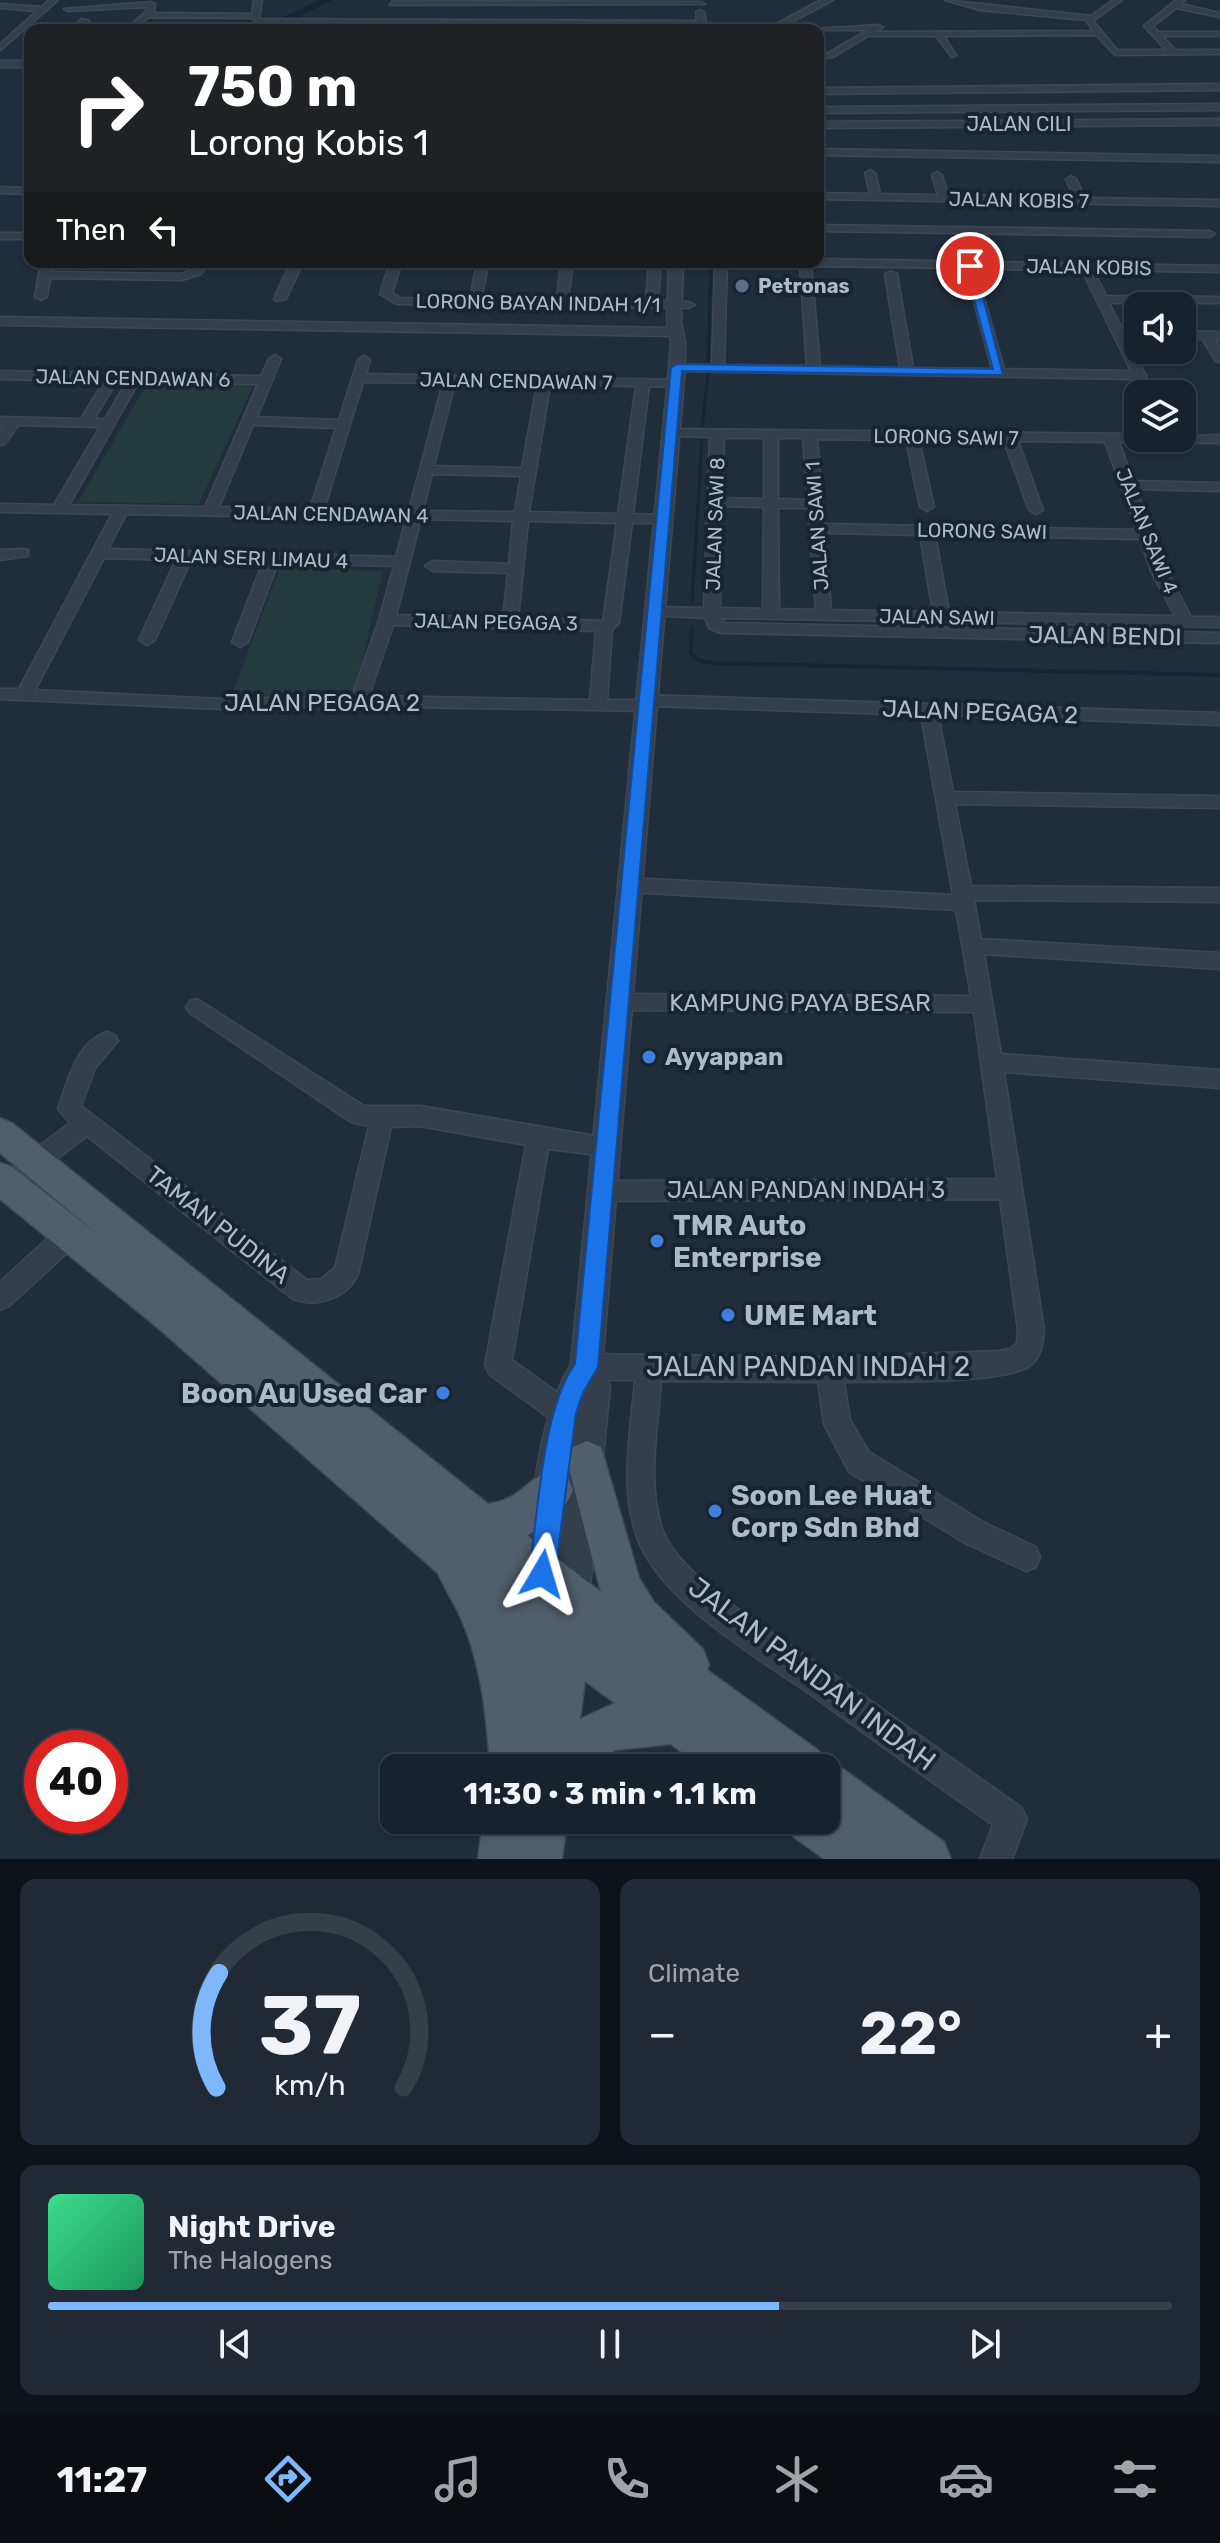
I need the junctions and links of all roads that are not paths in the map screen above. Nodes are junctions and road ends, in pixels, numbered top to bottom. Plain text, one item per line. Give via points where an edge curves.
1 (54, 0) edge
2 (258, 0) edge
3 (828, 0) edge
4 (949, 0) edge
5 (978, 0) edge
6 (1118, 0) edge
7 (456, 1) edge
8 (511, 1) edge
9 (151, 2) edge
10 (701, 2) edge
11 (1178, 2) edge
12 (393, 3) dead end
13 (969, 5) junction
14 (0, 6) edge
15 (1042, 6) dead end
16 (44, 9) junction
17 (68, 9) dead end
18 (338, 9) dead end
19 (1034, 11) junction
20 (390, 13) dead end
21 (147, 15) junction
22 (255, 16) junction
23 (1220, 17) edge
24 (1092, 18) junction
25 (85, 21) dead end
26 (323, 22) junction
27 (385, 23) junction
28 (700, 23) joint
29 (33, 24) edge
30 (81, 24) edge
31 (136, 24) edge
32 (397, 24) edge
33 (687, 24) edge
34 (782, 24) edge
35 (824, 29) edge
36 (24, 32) edge
37 (1044, 33) junction
38 (1097, 33) junction
39 (866, 34) junction
40 (939, 34) junction
41 (1154, 34) junction
42 (1217, 34) edge
43 (24, 35) edge
44 (1051, 41) dead end
45 (931, 46) dead end
46 (947, 46) junction
47 (0, 48) edge
48 (1172, 52) junction
49 (1220, 52) edge
50 (952, 55) dead end
51 (824, 56) edge
52 (0, 63) edge
53 (24, 64) edge
54 (1220, 87) edge
55 (1147, 89) junction
56 (971, 90) junction
57 (1031, 90) junction
58 (1089, 90) junction
59 (824, 91) edge
60 (850, 91) junction
61 (909, 91) junction
62 (1039, 102) dead end
63 (915, 103) dead end
64 (1164, 107) junction
65 (1220, 107) edge
66 (982, 108) junction
67 (1104, 108) junction
68 (858, 109) junction
69 (824, 110) edge
70 (1208, 122) junction
71 (1220, 122) edge
72 (942, 124) junction
73 (1010, 124) junction
74 (824, 125) edge
75 (1220, 135) edge
76 (948, 137) dead end
77 (1017, 139) dead end
78 (824, 152) edge
79 (1220, 159) edge
80 (870, 173) dead end
81 (937, 175) dead end
82 (1071, 179) dead end
83 (0, 190) edge
84 (24, 191) edge
85 (1207, 193) dead end
86 (824, 196) edge
87 (876, 197) junction
88 (944, 199) junction
89 (1081, 201) junction
90 (1217, 203) edge
91 (824, 228) edge
92 (1210, 234) dead end
93 (0, 236) edge
94 (24, 236) edge
95 (824, 263) edge
96 (970, 266) junction
97 (46, 268) edge
98 (199, 268) edge
99 (294, 268) edge
100 (394, 268) edge
101 (482, 268) edge
102 (566, 268) edge
103 (655, 268) edge
104 (677, 268) edge
105 (687, 268) edge
106 (721, 268) edge
107 (805, 268) edge
108 (1086, 268) junction
109 (1220, 269) edge
110 (891, 274) dead end
111 (41, 297) dead end
112 (280, 299) dead end
113 (1102, 299) junction
114 (1220, 300) edge
115 (475, 302) junction
116 (562, 303) junction
117 (652, 304) junction
118 (681, 304) junction
119 (0, 321) edge
120 (1120, 335) junction
121 (1124, 335) edge
122 (1213, 336) edge
123 (676, 337) junction
124 (1220, 358) edge
125 (275, 359) dead end
126 (364, 360) dead end
127 (718, 368) junction
128 (814, 370) junction
129 (907, 372) junction
130 (999, 373) junction
131 (0, 375) edge
132 (676, 375) junction
133 (1140, 375) junction
134 (113, 377) junction
135 (135, 378) junction
136 (358, 378) junction
137 (266, 380) junction
138 (450, 380) junction
139 (1142, 380) edge
140 (544, 381) junction
141 (643, 383) junction
142 (7, 421) edge
143 (248, 421) junction
144 (85, 423) junction
145 (109, 423) junction
146 (344, 424) junction
147 (671, 433) junction
148 (717, 435) junction
149 (771, 435) junction
150 (810, 436) junction
151 (912, 437) junction
152 (1010, 438) junction
153 (1111, 439) junction
154 (1220, 439) edge
155 (0, 441) edge
156 (426, 470) junction
157 (528, 472) junction
158 (1128, 485) junction
159 (1220, 487) edge
160 (715, 502) junction
161 (771, 503) junction
162 (815, 504) junction
163 (927, 507) dead end
164 (0, 508) edge
165 (59, 509) junction
166 (121, 510) junction
167 (1036, 510) dead end
168 (210, 511) junction
169 (316, 513) junction
170 (414, 515) junction
171 (521, 517) junction
172 (623, 518) junction
173 (663, 519) junction
174 (818, 528) junction
175 (927, 530) junction
176 (1146, 535) junction
177 (23, 553) dead end
178 (98, 553) junction
179 (0, 555) edge
180 (185, 556) junction
181 (272, 558) junction
182 (403, 562) junction
183 (433, 566) dead end
184 (515, 569) junction
185 (653, 612) junction
186 (712, 613) junction
187 (771, 615) junction
188 (824, 616) junction
189 (942, 618) junction
190 (387, 620) junction
191 (1185, 621) junction
192 (1220, 622) edge
193 (510, 623) junction
194 (604, 628) junction
195 (1220, 638) edge
196 (147, 640) dead end
197 (240, 642) dead end
198 (0, 694) edge
199 (24, 695) junction
200 (359, 701) junction
201 (645, 703) junction
202 (598, 705) junction
203 (929, 711) junction
204 (1220, 719) edge
205 (945, 798) junction
206 (1220, 802) edge
207 (628, 885) junction
208 (1220, 895) edge
209 (962, 898) junction
210 (972, 946) junction
211 (1220, 961) edge
212 (617, 1002) junction
213 (983, 1004) junction
214 (197, 1007) dead end
215 (107, 1041) dead end
216 (992, 1062) junction
217 (1220, 1079) edge
218 (382, 1118) junction
219 (87, 1123) junction
220 (0, 1133) edge
221 (539, 1138) junction
222 (605, 1146) junction
223 (37, 1161) junction
224 (0, 1178) edge
225 (1011, 1189) junction
226 (600, 1191) junction
227 (70, 1234) junction
228 (0, 1298) edge
229 (586, 1367) junction
230 (649, 1367) junction
231 (829, 1370) junction
232 (564, 1413) junction
233 (587, 1461) junction
234 (552, 1490) junction
235 (466, 1540) junction
236 (1026, 1557) dead end
237 (555, 1608) junction
238 (679, 1721) junction
239 (741, 1746) edge
240 (513, 1754) edge
241 (518, 1754) edge
242 (550, 1754) edge
243 (573, 1754) edge
244 (763, 1754) edge
245 (840, 1796) edge
246 (505, 1834) edge
247 (541, 1834) edge
248 (830, 1834) edge
249 (502, 1859) edge
250 (538, 1859) edge
251 (864, 1859) edge
252 (927, 1859) edge
253 (996, 1859) edge

1 - 16 street
2 - 22 street
3 - 34 street
4 - 13 street
5 - 13 street
6 - 24 street
7 - 8 street
7 - 12 street
8 - 10 street
9 - 17 street
9 - 21 street
10 - 28 street
11 - 23 street
11 - 41 street via 1148,26
13 - 19 street
14 - 16 street
15 - 19 street
16 - 29 street
18 - 26 street
19 - 24 street
20 - 27 street
21 - 22 street
21 - 31 street
22 - 26 street via 256,21
23 - 42 street via 1207,30
24 - 38 street
25 - 30 street
26 - 27 street
27 - 32 street
28 - 33 street
35 - 39 street via 879,27
36 - 47 street via 13,30
37 - 38 street
37 - 40 street
37 - 44 street
38 - 48 street via 1115,53
39 - 40 street
39 - 51 street
40 - 46 street
41 - 42 street
41 - 48 street
43 - 52 street
45 - 46 street
46 - 50 street
48 - 49 street
52 - 53 street
54 - 55 street
55 - 58 street
55 - 64 street
56 - 57 street
56 - 61 street
56 - 66 street
57 - 58 street
57 - 62 street
58 - 67 street
59 - 60 street
60 - 61 street
60 - 68 street
61 - 63 street
64 - 65 street
64 - 67 street
66 - 67 street
66 - 68 street
68 - 69 street
70 - 71 street, JALAN CILI
70 - 73 street, JALAN CILI via 1079,128
70 - 75 street
72 - 73 street, JALAN CILI
72 - 74 street, JALAN CILI
72 - 76 street
73 - 77 street
78 - 79 street
80 - 87 street
81 - 88 street
82 - 89 street
83 - 84 street
85 - 90 street
86 - 87 street, JALAN KOBIS 7
87 - 88 street, JALAN KOBIS 7
88 - 89 street, JALAN KOBIS 7
89 - 90 street, JALAN KOBIS 7 via 1145,197
91 - 92 street
93 - 94 street
95 - 96 street, JALAN KOBIS
96 - 108 street, JALAN KOBIS
96 - 130 street
97 - 98 street via 182,277
97 - 111 street
99 - 112 street
100 - 115 street, LORONG BAYAN INDAH 1/1 via 389,298
101 - 115 street
102 - 116 street
103 - 117 street
104 - 118 street
105 - 118 street
106 - 127 street
107 - 128 street
108 - 109 street, JALAN KOBIS
108 - 113 street
110 - 129 street
113 - 114 street
113 - 120 street
115 - 116 street, LORONG BAYAN INDAH 1/1
116 - 117 street, LORONG BAYAN INDAH 1/1
117 - 118 street, LORONG BAYAN INDAH 1/1
118 - 123 street via 686,330
119 - 123 street
120 - 121 street
120 - 133 street
122 - 124 street
123 - 132 street
125 - 137 street
126 - 136 street
127 - 128 street, JALAN CENDAWAN 7
127 - 132 street, JALAN CENDAWAN 7
128 - 129 street, JALAN CENDAWAN 7
129 - 130 street, JALAN CENDAWAN 7
130 - 133 street, JALAN CENDAWAN 7
131 - 134 street, JALAN CENDAWAN 6
132 - 141 street, JALAN CENDAWAN 7
132 - 147 street
133 - 139 street
134 - 135 street, JALAN CENDAWAN 6
134 - 144 street
135 - 137 street, JALAN CENDAWAN 6
135 - 145 street
136 - 138 street, JALAN CENDAWAN 7
136 - 146 street
137 - 143 street
138 - 140 street, JALAN CENDAWAN 7
138 - 156 street
140 - 141 street, JALAN CENDAWAN 7
140 - 157 street
141 - 172 street
142 - 144 street
142 - 155 street
143 - 146 street
143 - 168 street
144 - 145 street
145 - 165 street
146 - 169 street
147 - 148 street, LORONG SAWI 7
147 - 173 street
148 - 149 street, LORONG SAWI 7
148 - 160 street, JALAN SAWI 8
149 - 150 street, LORONG SAWI 7
149 - 161 street
150 - 151 street, LORONG SAWI 7
150 - 162 street, JALAN SAWI 1
151 - 152 street, LORONG SAWI 7
151 - 163 street
152 - 153 street, LORONG SAWI 7
152 - 167 street
153 - 154 street, LORONG SAWI 7
153 - 158 street, JALAN SAWI 4
156 - 157 street
156 - 170 street
157 - 171 street
158 - 159 street
158 - 176 street, JALAN SAWI 4
160 - 161 street
160 - 186 street, JALAN SAWI 8
161 - 162 street
161 - 187 street
162 - 174 street, JALAN SAWI 1
164 - 165 street, JALAN CENDAWAN 4
165 - 166 street, JALAN CENDAWAN 4
166 - 168 street, JALAN CENDAWAN 4
166 - 178 street
168 - 169 street, JALAN CENDAWAN 4
169 - 170 street, JALAN CENDAWAN 4
170 - 171 street, JALAN CENDAWAN 4
170 - 182 street
171 - 172 street, JALAN CENDAWAN 4
171 - 184 street
172 - 173 street, JALAN CENDAWAN 4
172 - 194 street via 611,623
173 - 185 street
174 - 175 street, LORONG SAWI
174 - 188 street, JALAN SAWI 1
175 - 176 street, LORONG SAWI
175 - 189 street
176 - 191 street, JALAN SAWI 4
177 - 179 street
178 - 180 street, JALAN SERI LIMAU 4
178 - 199 street
180 - 181 street, JALAN SERI LIMAU 4
180 - 196 street
181 - 182 street, JALAN SERI LIMAU 4
181 - 197 street
182 - 190 street
183 - 184 street
184 - 193 street
185 - 186 street, JALAN SAWI
185 - 201 street
186 - 187 street, JALAN SAWI
186 - 195 street, JALAN BENDI via 715,625 734,629
187 - 188 street, JALAN SAWI
188 - 189 street, JALAN SAWI
189 - 191 street, JALAN SAWI
190 - 193 street, JALAN PEGAGA 3
190 - 200 street
191 - 192 street, JALAN SAWI
193 - 194 street, JALAN PEGAGA 3
194 - 202 street
198 - 199 street, JALAN PEGAGA 2
199 - 200 street, JALAN PEGAGA 2 via 221,704
200 - 202 street, JALAN PEGAGA 2
201 - 202 street, JALAN PEGAGA 2
201 - 203 street, JALAN PEGAGA 2
201 - 207 street
203 - 204 street, JALAN PEGAGA 2
203 - 205 street
205 - 206 street
205 - 209 street
207 - 209 street
207 - 212 street
208 - 209 street
209 - 210 street
210 - 211 street
210 - 213 street
212 - 213 street, KAMPUNG PAYA BESAR
212 - 222 street
213 - 216 street
214 - 218 street via 359,1115
215 - 219 street, TAMAN PUDINA via 96,1047 84,1066 69,1109
216 - 217 street
216 - 225 street
218 - 219 street, TAMAN PUDINA via 346,1274 333,1287 317,1292 302,1291
218 - 221 street via 420,1116
219 - 223 street
220 - 223 main road
221 - 222 street
221 - 232 street via 498,1365
222 - 226 street
223 - 235 main road
224 - 227 main road
225 - 226 street, JALAN PANDAN INDAH 3
225 - 231 street, JALAN PANDAN INDAH 2 via 1031,1330 1027,1353 1018,1361 999,1364
226 - 229 street
227 - 228 street
227 - 235 main road
229 - 230 street, JALAN PANDAN INDAH 2
229 - 232 street
229 - 233 street via 594,1386
230 - 231 street, JALAN PANDAN INDAH 2
230 - 253 street, JALAN PANDAN INDAH via 642,1488 651,1537 711,1606 1011,1819
231 - 236 street via 837,1424 859,1462 975,1533
232 - 234 street
233 - 237 street
233 - 239 main road via 620,1587
234 - 235 main road via 523,1518
234 - 237 street
235 - 237 main road
235 - 240 main road via 471,1589 498,1655
237 - 238 main road
237 - 239 main road
237 - 241 main road
237 - 242 main road
238 - 239 main road
238 - 243 main road via 626,1722 596,1732
239 - 244 main road
245 - 252 main road
246 - 249 main road
247 - 250 main road
248 - 251 main road

